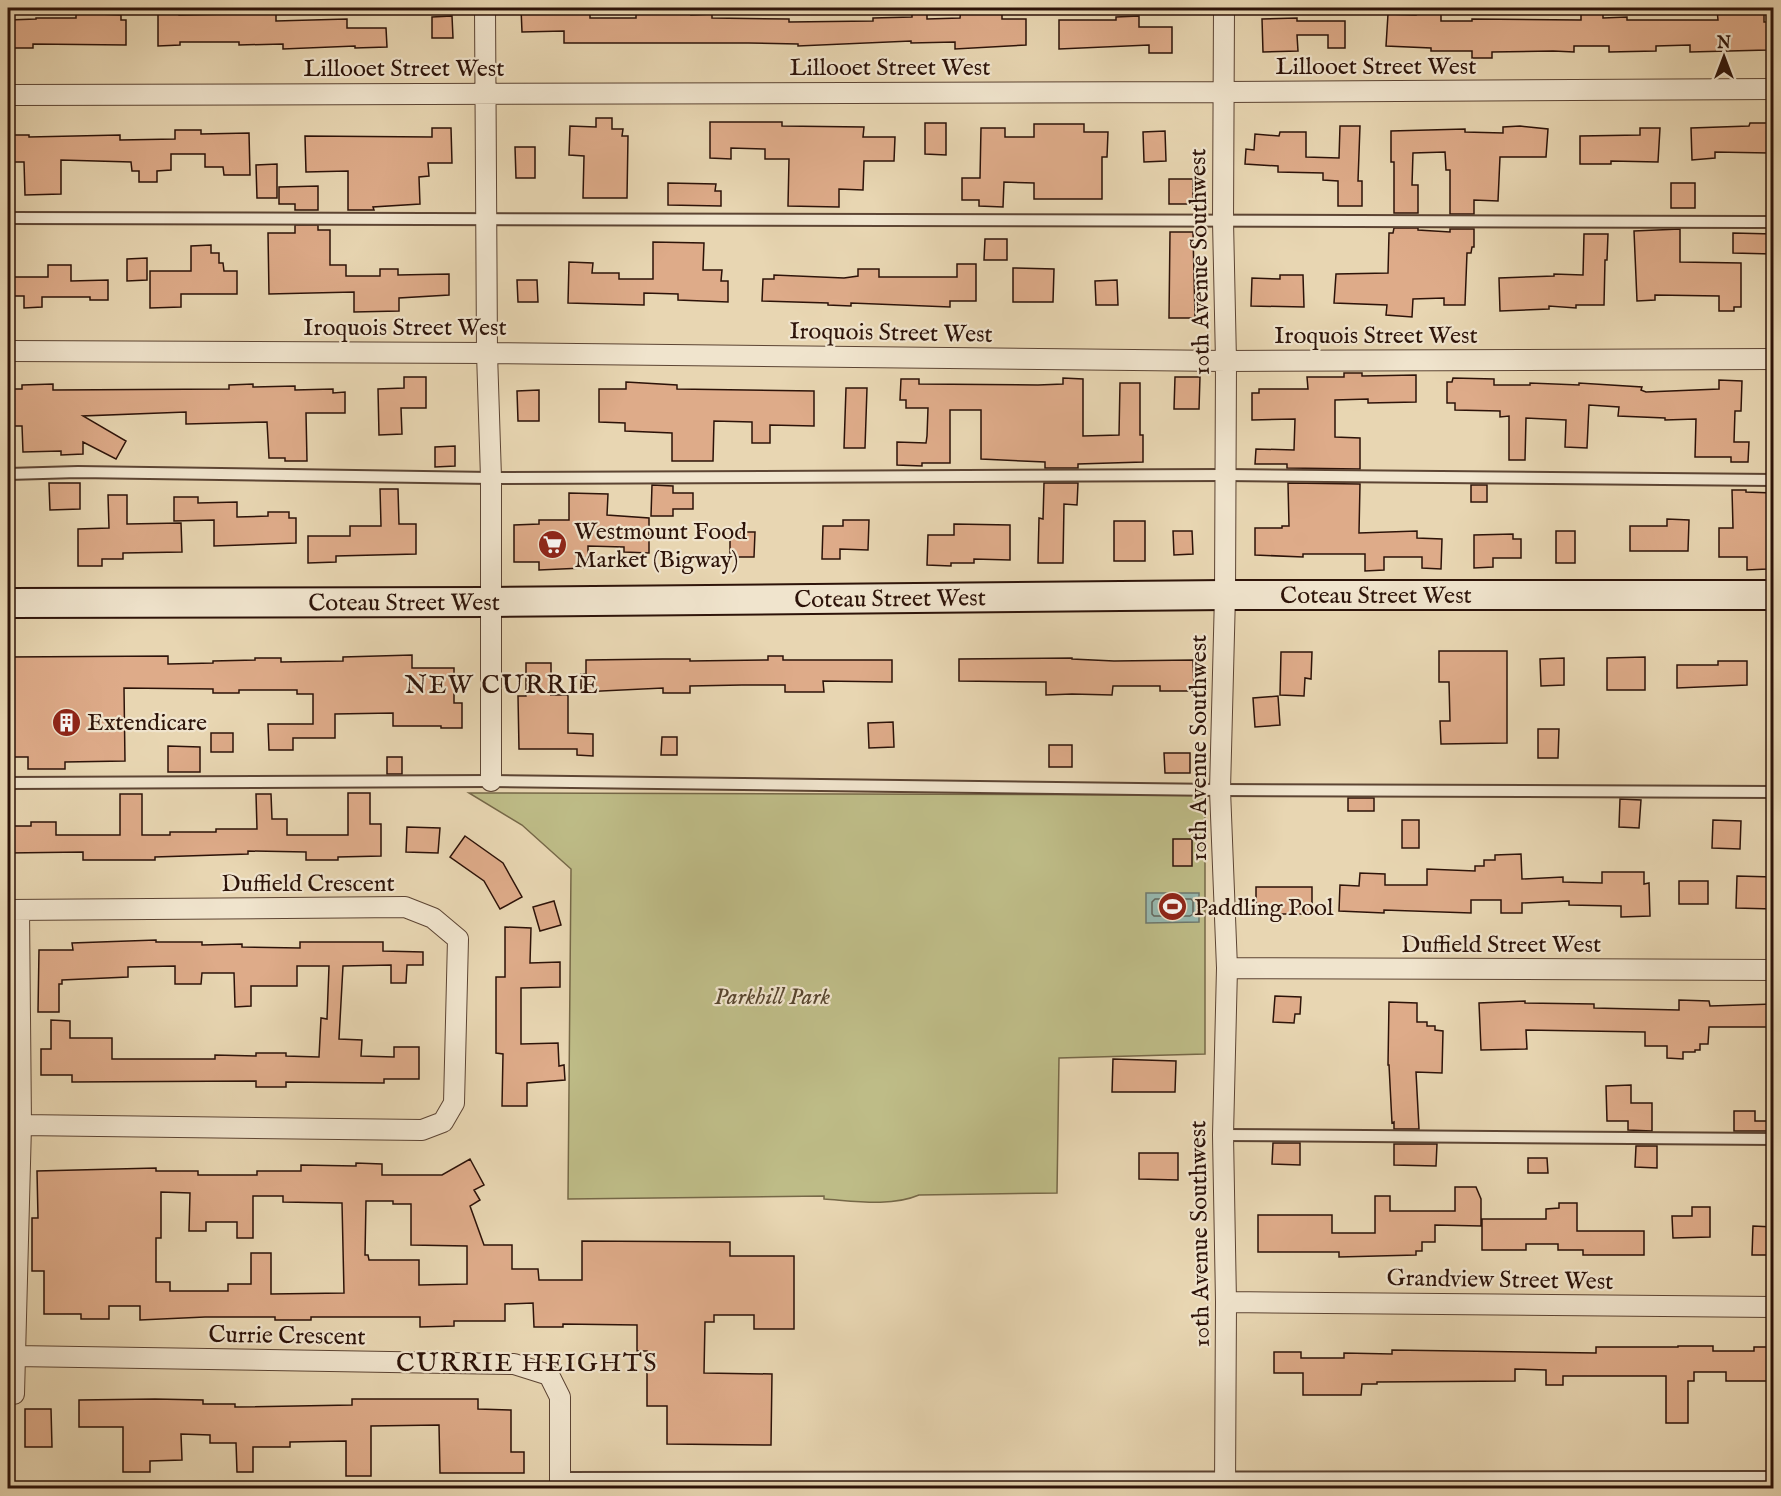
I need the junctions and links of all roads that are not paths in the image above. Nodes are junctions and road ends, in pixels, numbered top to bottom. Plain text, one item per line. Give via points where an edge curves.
1 (486, 8) edge
2 (1224, 8) edge
3 (1773, 89) edge
4 (1224, 92) junction
5 (486, 93) junction
6 (8, 95) edge
7 (487, 216) junction
8 (8, 218) edge
9 (1223, 222) junction
10 (1773, 222) edge
11 (8, 351) edge
12 (487, 353) junction
13 (1773, 359) edge
14 (1226, 361) junction
15 (8, 474) edge
16 (1225, 475) junction
17 (491, 478) junction
18 (1773, 480) edge
19 (1225, 595) junction
20 (1773, 595) edge
21 (10, 602) edge
22 (490, 602) junction
23 (491, 781) junction
24 (8, 783) edge
25 (1220, 790) junction
26 (1773, 792) edge
27 (13, 910) edge
28 (1227, 968) junction
29 (1773, 970) edge
30 (21, 1125) junction
31 (1223, 1135) junction
32 (1773, 1138) edge
33 (12, 1297) edge
34 (1226, 1302) junction
35 (1773, 1307) edge
36 (15, 1356) junction
37 (14, 1394) dead end
38 (1773, 1477) edge
39 (560, 1483) edge
40 (1225, 1484) edge

1 - 5 street
2 - 4 street, 10th Avenue Southwest
3 - 4 street, Lillooet Street West
4 - 5 street, Lillooet Street West
4 - 9 street, 10th Avenue Southwest
5 - 6 street, Lillooet Street West
5 - 7 street
7 - 8 lane
7 - 9 lane
7 - 12 street
9 - 10 lane
9 - 14 street, 10th Avenue Southwest
11 - 12 street, Iroquois Street West
12 - 14 street, Iroquois Street West
12 - 17 street
13 - 14 street, Iroquois Street West
14 - 16 street, 10th Avenue Southwest
15 - 17 lane
16 - 17 lane
16 - 18 lane
16 - 19 street, 10th Avenue Southwest
17 - 22 street
19 - 20 street, Coteau Street West
19 - 22 street, Coteau Street West
19 - 25 street, 10th Avenue Southwest
21 - 22 street, Coteau Street West
22 - 23 street
23 - 24 lane
23 - 25 lane
25 - 26 lane
25 - 28 street, 10th Avenue Southwest
27 - 30 street
27 - 30 street, Duffield Crescent via 405,907 433,918 458,939 454,1103 443,1122 422,1130
28 - 29 street, Duffield Street West
28 - 31 street, 10th Avenue Southwest
30 - 33 street
31 - 32 lane
31 - 34 street, 10th Avenue Southwest
33 - 36 street
34 - 35 street, Grandview Street West
34 - 40 street, 10th Avenue Southwest
36 - 37 street
36 - 39 street, Currie Crescent via 514,1364 549,1375 560,1397
38 - 40 lane
39 - 40 lane

